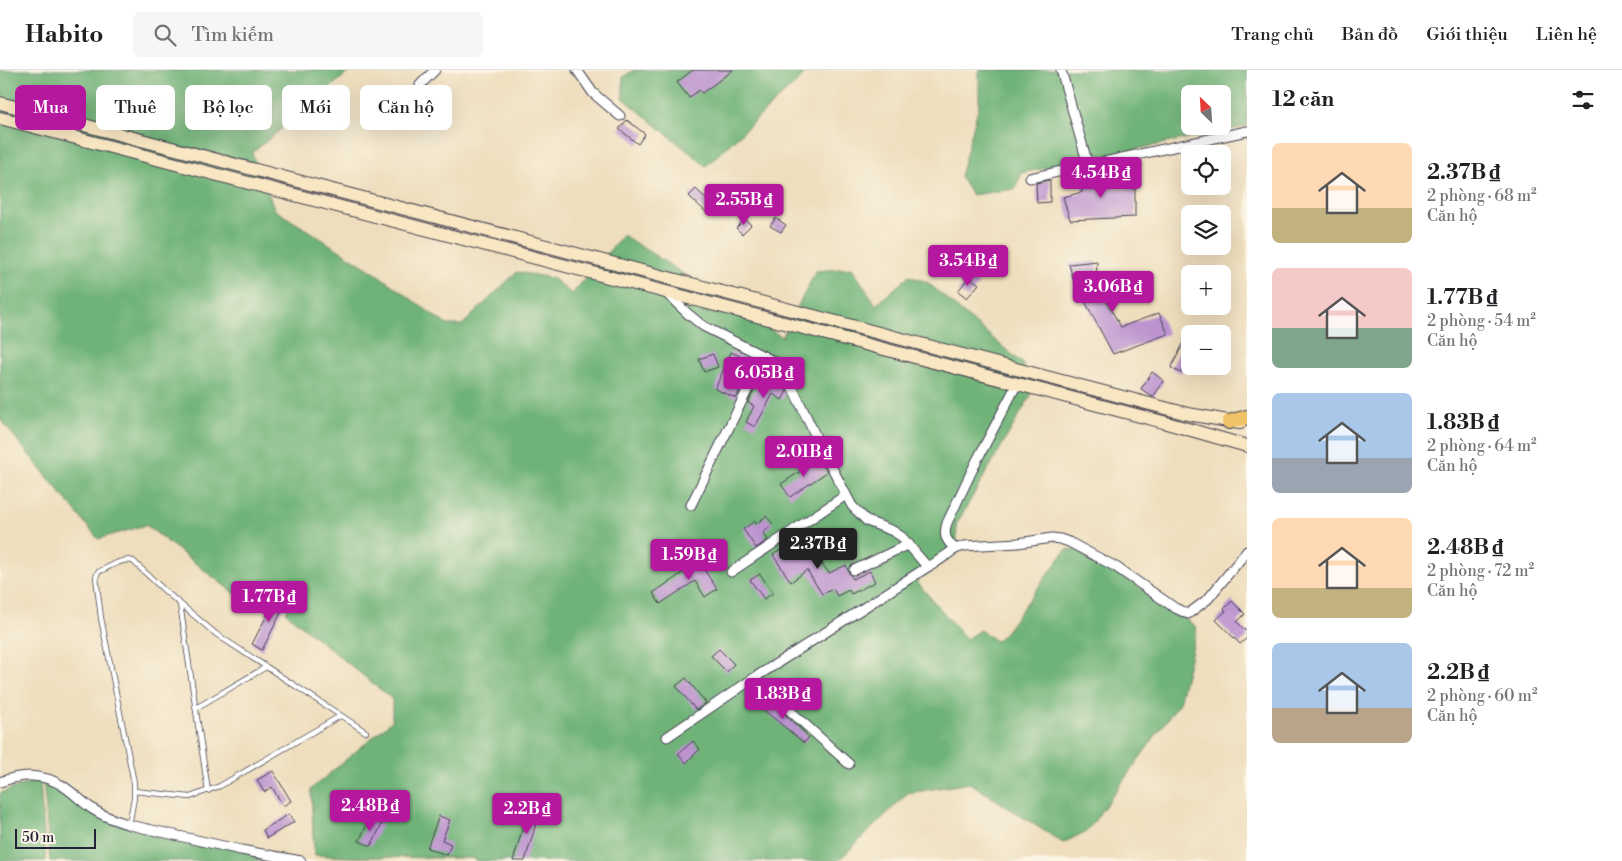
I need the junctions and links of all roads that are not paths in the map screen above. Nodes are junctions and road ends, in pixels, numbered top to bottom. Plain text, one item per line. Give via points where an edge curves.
1 (435, 70) edge
2 (577, 70) edge
3 (1061, 70) edge
4 (420, 85) dead end
5 (0, 103) edge
6 (620, 116) dead end
7 (0, 118) edge
8 (1247, 131) edge
9 (1088, 165) junction
10 (1030, 178) dead end
11 (666, 292) junction
12 (764, 356) junction
13 (1017, 384) junction
14 (1247, 417) edge
15 (1229, 422) junction
16 (1247, 424) edge
17 (1247, 446) edge
18 (846, 495) junction
19 (691, 505) dead end
20 (909, 544) junction
21 (955, 550) junction
22 (1247, 551) edge
23 (929, 566) junction
24 (854, 570) dead end
25 (731, 572) dead end
26 (180, 604) junction
27 (266, 667) junction
28 (754, 678) junction
29 (196, 708) junction
30 (340, 716) junction
31 (366, 732) dead end
32 (667, 737) dead end
33 (850, 764) dead end
34 (0, 782) edge
35 (134, 791) junction
36 (208, 791) junction
37 (129, 825) junction
38 (301, 861) edge

1 - 4 street
2 - 6 street via 593,93
3 - 9 street
5 - 15 main road via 1188,414
7 - 11 main road
8 - 9 street
9 - 10 street
11 - 12 street via 703,326
11 - 13 main road
12 - 18 street via 779,364 785,372
12 - 19 street
13 - 17 main road
13 - 21 street via 947,523 944,534
14 - 15 main road
15 - 16 main road
18 - 20 street via 867,521 893,531
18 - 25 street
20 - 23 street via 920,560
20 - 24 street
21 - 22 street via 975,544 1018,544 1060,539 1116,567 1188,614 1208,600
21 - 23 street
23 - 28 street
26 - 27 lane via 216,634
26 - 29 lane
26 - 35 lane via 133,561 98,572 96,577
27 - 29 lane
27 - 30 lane
28 - 32 street
28 - 33 street
29 - 36 lane
30 - 31 lane
30 - 36 lane
34 - 37 street via 27,775 43,777 62,785 93,810
35 - 36 lane via 190,797
35 - 37 lane
37 - 38 street

